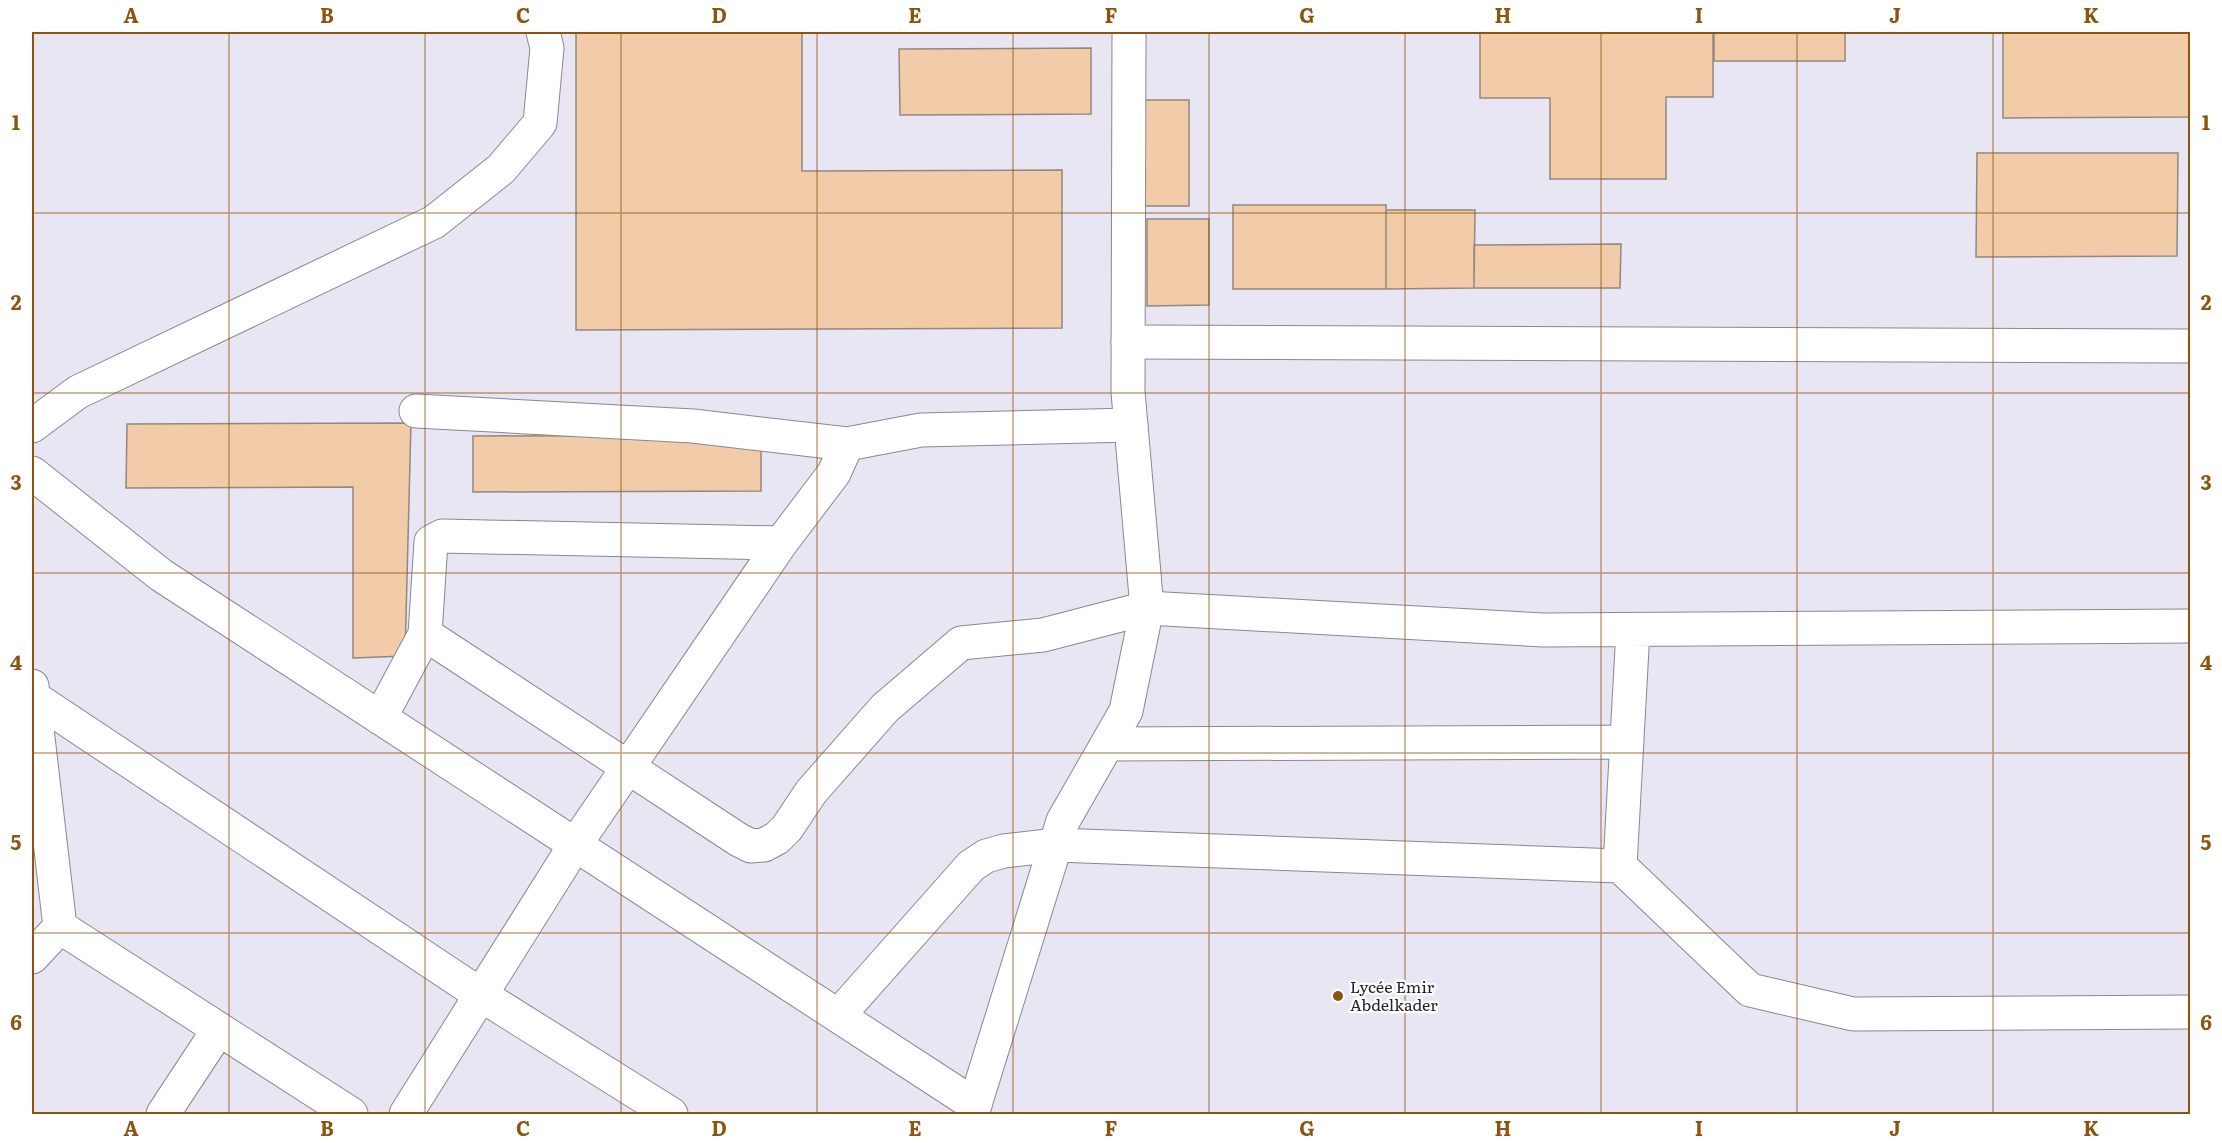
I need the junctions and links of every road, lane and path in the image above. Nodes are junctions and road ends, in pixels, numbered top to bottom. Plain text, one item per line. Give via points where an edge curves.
1 (543, 32) edge
2 (1129, 32) edge
3 (1128, 342) junction
4 (2190, 346) edge
5 (78, 392) junction
6 (32, 401) edge
7 (416, 411) dead end
8 (1131, 425) junction
9 (32, 426) edge
10 (847, 444) junction
11 (32, 473) edge
12 (781, 543) junction
13 (1147, 608) junction
14 (2190, 626) edge
15 (1633, 630) junction
16 (425, 634) junction
17 (32, 694) edge
18 (380, 718) junction
19 (1627, 742) junction
20 (1108, 744) junction
21 (628, 768) junction
22 (575, 845) junction
23 (1056, 845) junction
24 (1620, 866) junction
25 (60, 927) junction
26 (32, 957) edge
27 (481, 995) junction
28 (2190, 1012) edge
29 (838, 1016) junction
30 (219, 1029) junction
31 (974, 1110) edge
32 (163, 1114) edge
33 (351, 1114) edge
34 (406, 1114) edge
35 (671, 1114) edge

1 - 5 street via 547,48 540,123 501,169 434,222
2 - 3 street
3 - 4 street
3 - 8 street
5 - 6 street
5 - 9 street
7 - 10 street via 693,426
8 - 10 street via 921,430
8 - 13 street
10 - 12 street via 834,473
11 - 18 street via 161,575
12 - 16 street via 442,536 431,542
12 - 21 street
13 - 15 street via 1543,630
13 - 20 street via 1126,711
13 - 21 street via 1043,635 961,643 885,708 811,792 787,828 764,845 751,846 739,840
14 - 15 street
15 - 19 street
16 - 18 street
16 - 21 street
17 - 25 street
17 - 27 street
18 - 22 street
19 - 20 street
19 - 24 street
20 - 23 street via 1063,821
21 - 22 street
22 - 27 street
22 - 29 street
23 - 24 street
23 - 29 street via 1004,851 971,866
23 - 31 street
24 - 28 street via 1750,990 1853,1014
25 - 26 street
25 - 30 street
27 - 34 street
27 - 35 street
29 - 31 street
30 - 32 street
30 - 33 street

